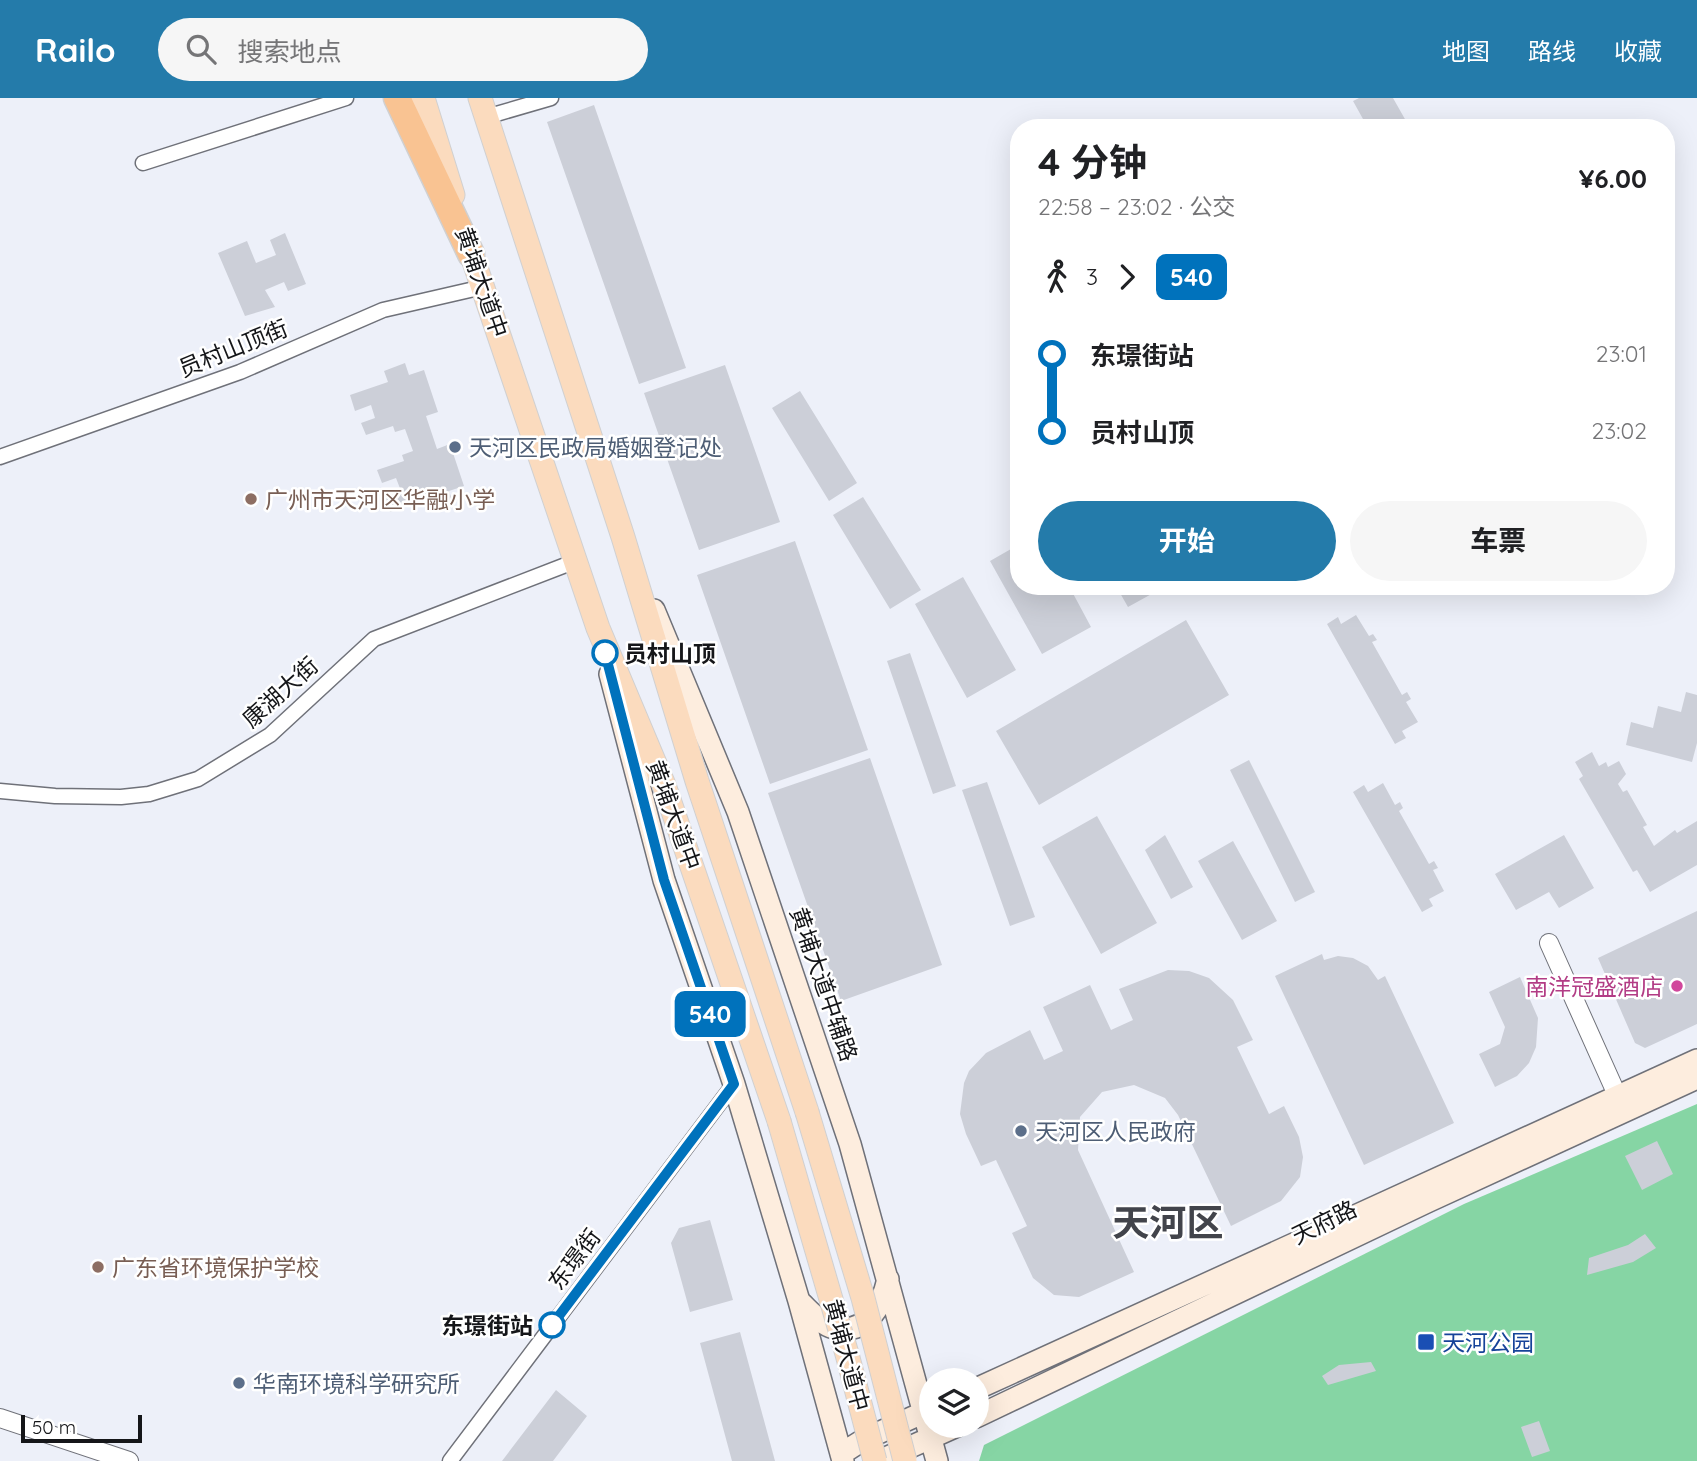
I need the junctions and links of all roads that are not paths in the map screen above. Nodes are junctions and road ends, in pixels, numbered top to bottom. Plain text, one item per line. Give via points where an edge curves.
1 (346, 98) edge
2 (389, 98) edge
3 (397, 98) edge
4 (423, 98) edge
5 (551, 98) edge
6 (483, 107) edge
7 (411, 127) junction
8 (143, 163) dead end
9 (471, 254) junction
10 (483, 287) junction
11 (0, 457) edge
12 (623, 537) junction
13 (576, 561) junction
14 (598, 628) junction
15 (0, 790) edge
16 (1549, 943) dead end
17 (1697, 1060) edge
18 (1697, 1078) edge
19 (734, 1084) junction
20 (1620, 1104) junction
21 (888, 1276) junction
22 (799, 1301) junction
23 (919, 1381) edge
24 (989, 1383) edge
25 (989, 1411) edge
26 (919, 1415) edge
27 (0, 1418) edge
28 (931, 1438) joint
29 (839, 1459) edge
30 (129, 1461) edge
31 (450, 1461) edge
32 (877, 1461) edge
33 (905, 1461) edge
34 (937, 1461) edge

1 - 8 street
2 - 7 main road
3 - 7 highway
4 - 9 main road, 黄埔大道中
5 - 6 street
6 - 12 main road, 黄埔大道中
7 - 9 highway
9 - 10 main road, 黄埔大道中
10 - 11 street, 员村山顶街 via 383,310 240,372
10 - 13 main road, 黄埔大道中
12 - 21 main road, 黄埔大道中辅路 via 738,812 850,1144
12 - 33 main road, 黄埔大道中, bridge via 693,768 807,1112 863,1298
13 - 14 main road, 黄埔大道中
13 - 15 street, 康湖大街 via 374,639 270,735 198,779 121,797
14 - 19 main road via 651,834
14 - 32 main road, 黄埔大道中, bridge via 664,785 779,1121
16 - 20 street
17 - 20 main road, 天府路
18 - 20 main road, 天府路
19 - 22 main road
19 - 31 street, 东璟街
20 - 24 main road, 天府路
20 - 25 main road, 天府路 via 1437,1197
21 - 22 main road via 876,1314 850,1328 834,1328
21 - 23 main road, 黄埔大道中辅路
22 - 29 main road
26 - 29 main road via 863,1440
27 - 30 street
28 - 32 main road
28 - 34 main road, 黄埔大道中辅路

